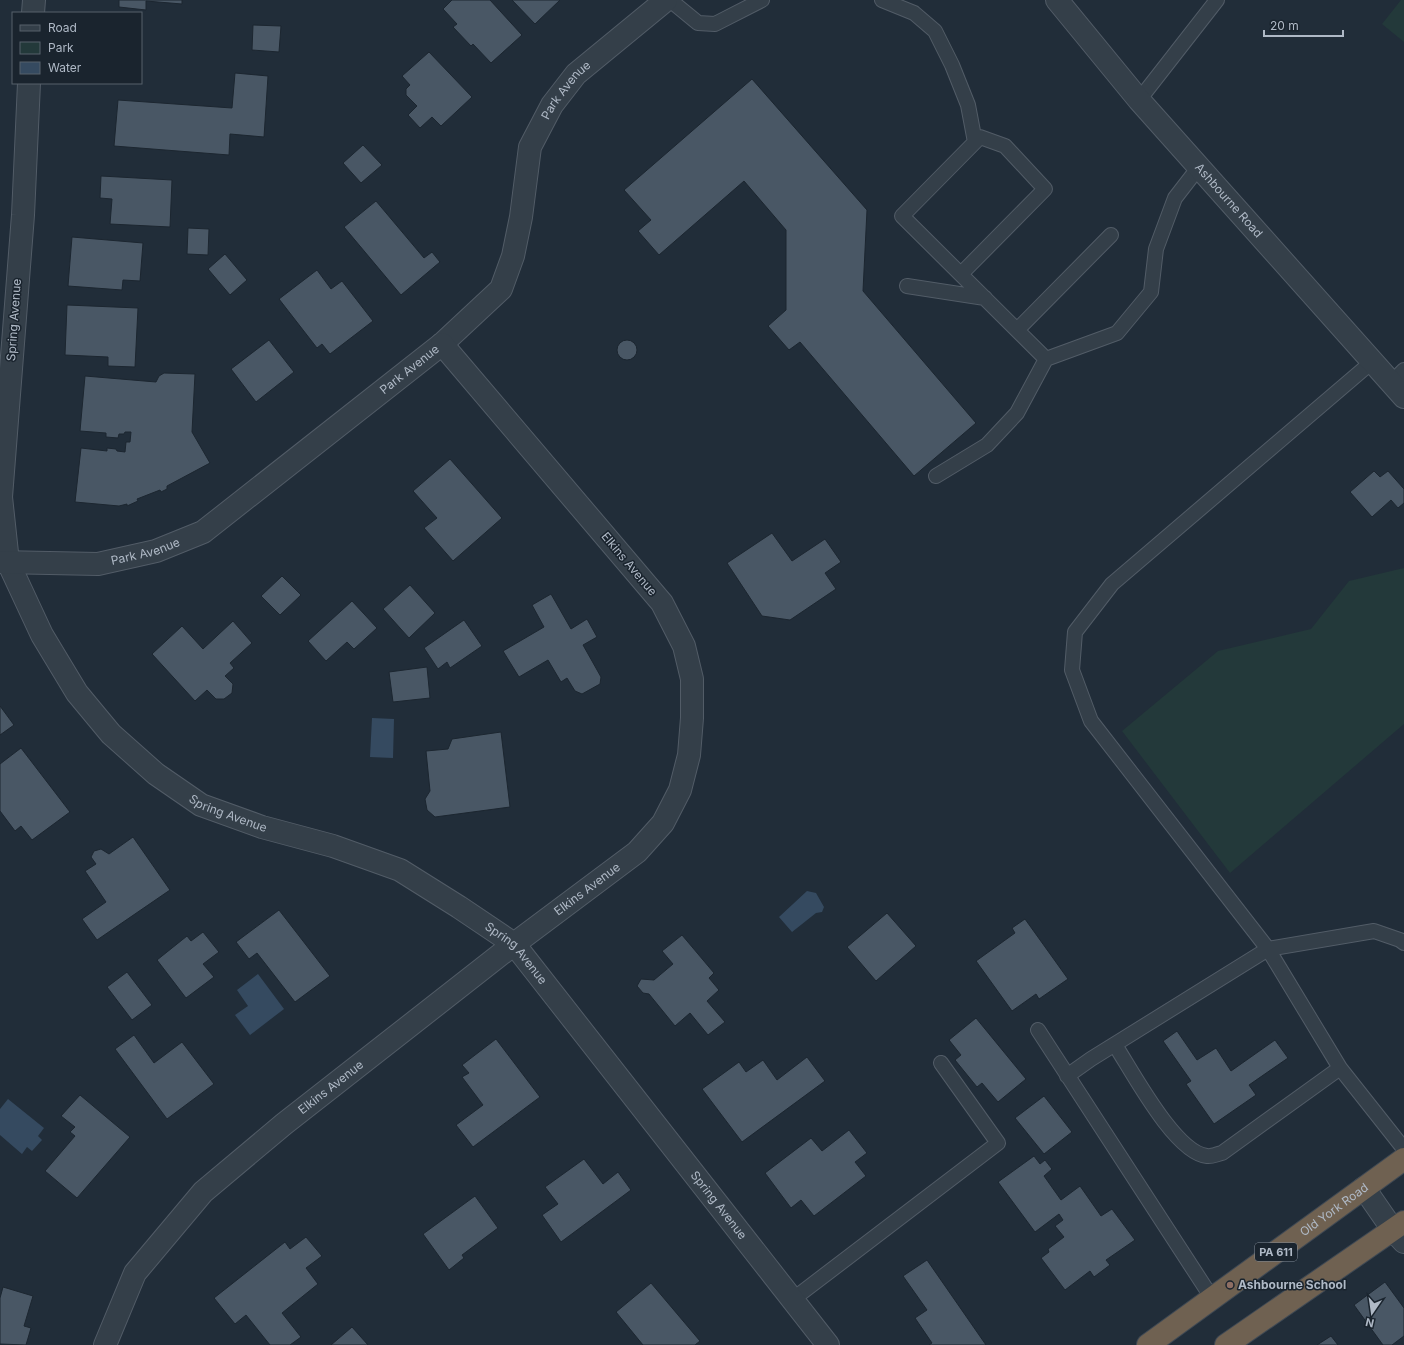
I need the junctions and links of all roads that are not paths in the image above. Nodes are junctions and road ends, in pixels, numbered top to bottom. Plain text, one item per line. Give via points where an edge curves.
1 (34, 0) edge
2 (666, 0) edge
3 (670, 0) edge
4 (762, 0) edge
5 (882, 0) edge
6 (1057, 0) edge
7 (1217, 0) edge
8 (33, 12) edge
9 (30, 84) edge
10 (1140, 100) junction
11 (975, 142) junction
12 (1199, 167) junction
13 (1110, 235) dead end
14 (961, 274) junction
15 (907, 286) dead end
16 (985, 298) junction
17 (1017, 330) junction
18 (442, 344) junction
19 (1046, 359) junction
20 (1373, 361) junction
21 (1400, 383) edge
22 (936, 476) dead end
23 (4, 562) edge
24 (1404, 943) edge
25 (514, 944) junction
26 (1268, 949) junction
27 (1038, 1030) dead end
28 (1115, 1045) junction
29 (942, 1063) dead end
30 (1340, 1068) junction
31 (1068, 1076) junction
32 (1404, 1149) edge
33 (1404, 1159) edge
34 (1364, 1188) junction
35 (1400, 1232) edge
36 (1212, 1298) junction
37 (792, 1300) junction
38 (105, 1345) edge
39 (828, 1345) edge
40 (1148, 1345) edge
41 (1226, 1345) edge

1 - 8 street
2 - 18 street, Park Avenue via 576,74 552,105 530,147 521,217 513,256 501,289
3 - 4 lane via 698,23 715,24
5 - 11 lane via 914,13 935,31 968,105
6 - 10 street, Ashbourne Road
7 - 10 lane
9 - 23 street, Spring Avenue via 23,215 1,497
10 - 12 street, Ashbourne Road
11 - 14 lane via 902,216
11 - 14 lane via 980,137 1005,146 1045,189
12 - 19 lane via 1175,198 1156,249 1151,292 1117,333
12 - 20 street, Ashbourne Road
13 - 17 lane
14 - 16 lane
15 - 16 lane
16 - 17 lane
17 - 19 lane
18 - 23 street, Park Avenue via 203,532 156,550 98,564
18 - 25 street, Elkins Avenue via 662,603 684,646 692,679 689,755 680,790 663,823 637,852
19 - 22 lane via 1017,413 987,445
20 - 21 street, Ashbourne Road
20 - 26 lane via 1112,584 1075,632 1072,670 1091,721
23 - 25 street, Spring Avenue via 42,635 77,693 111,734 156,774 202,805 400,870
24 - 26 lane via 1374,931
25 - 37 street, Spring Avenue
25 - 38 street, Elkins Avenue via 284,1124 203,1192 135,1273
26 - 28 lane
26 - 30 lane
27 - 31 lane
28 - 30 lane via 1165,1124 1193,1151 1208,1156 1222,1152
28 - 31 lane
29 - 37 lane via 998,1144
30 - 32 lane
31 - 36 lane
33 - 34 highway, Old York Road / PA 611
34 - 35 street
34 - 36 highway, Old York Road / PA 611
35 - 41 highway
36 - 40 highway, Old York Road / PA 611
37 - 39 street, Spring Avenue

